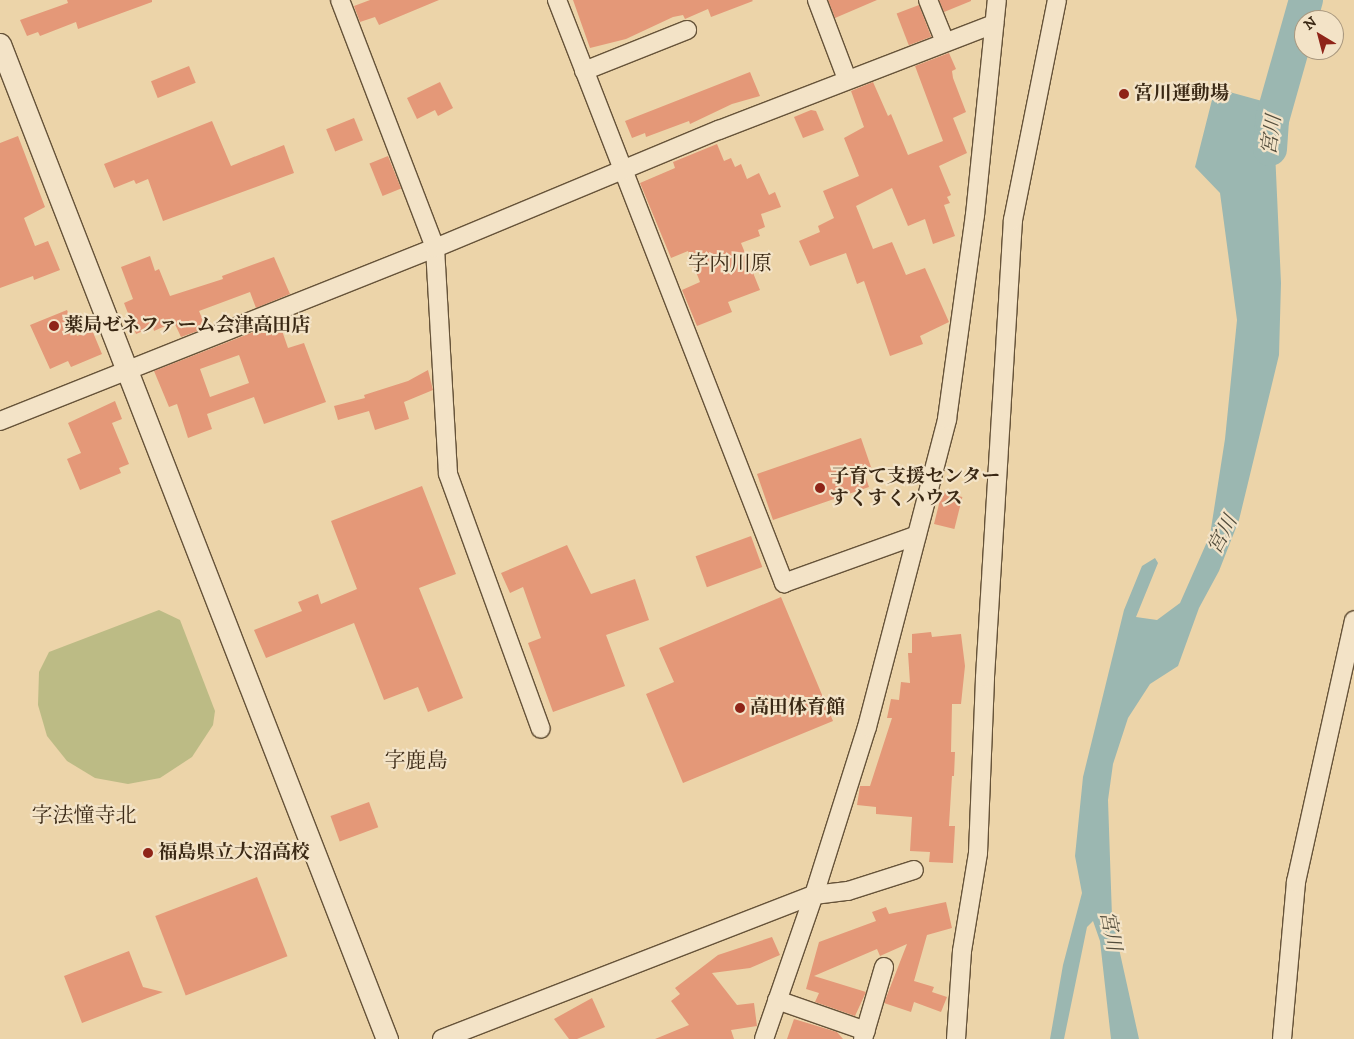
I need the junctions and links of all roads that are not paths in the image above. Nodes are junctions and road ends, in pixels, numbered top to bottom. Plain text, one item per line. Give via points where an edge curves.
1 (340, 0) edge
2 (557, 0) edge
3 (817, 0) edge
4 (928, 0) edge
5 (997, 0) edge
6 (1057, 0) edge
7 (994, 24) junction
8 (687, 30) dead end
9 (945, 42) junction
10 (0, 44) edge
11 (584, 71) junction
12 (847, 79) junction
13 (624, 172) junction
14 (436, 248) junction
15 (128, 370) junction
16 (0, 421) edge
17 (917, 535) junction
18 (1354, 620) edge
19 (541, 729) dead end
20 (914, 870) dead end
21 (814, 895) junction
22 (884, 967) dead end
23 (777, 1000) junction
24 (864, 1035) edge
25 (387, 1039) edge
26 (442, 1039) edge
27 (764, 1039) edge
28 (956, 1039) edge
29 (1282, 1039) edge

1 - 14 street
2 - 11 street
3 - 12 street
4 - 9 street
5 - 7 street
6 - 28 street via 1013,220 985,677 978,853 962,951
7 - 9 street
7 - 17 street via 976,215 958,350 947,418
8 - 11 street
9 - 12 street
10 - 15 street
11 - 13 street
12 - 13 street
13 - 14 street
13 - 17 street via 784,583
14 - 15 street
14 - 19 street via 448,474
15 - 16 street
15 - 25 street
17 - 21 street via 867,727
18 - 29 street via 1296,882
20 - 21 street via 848,890
21 - 23 street
21 - 26 street
22 - 24 street
23 - 24 street
23 - 27 street

